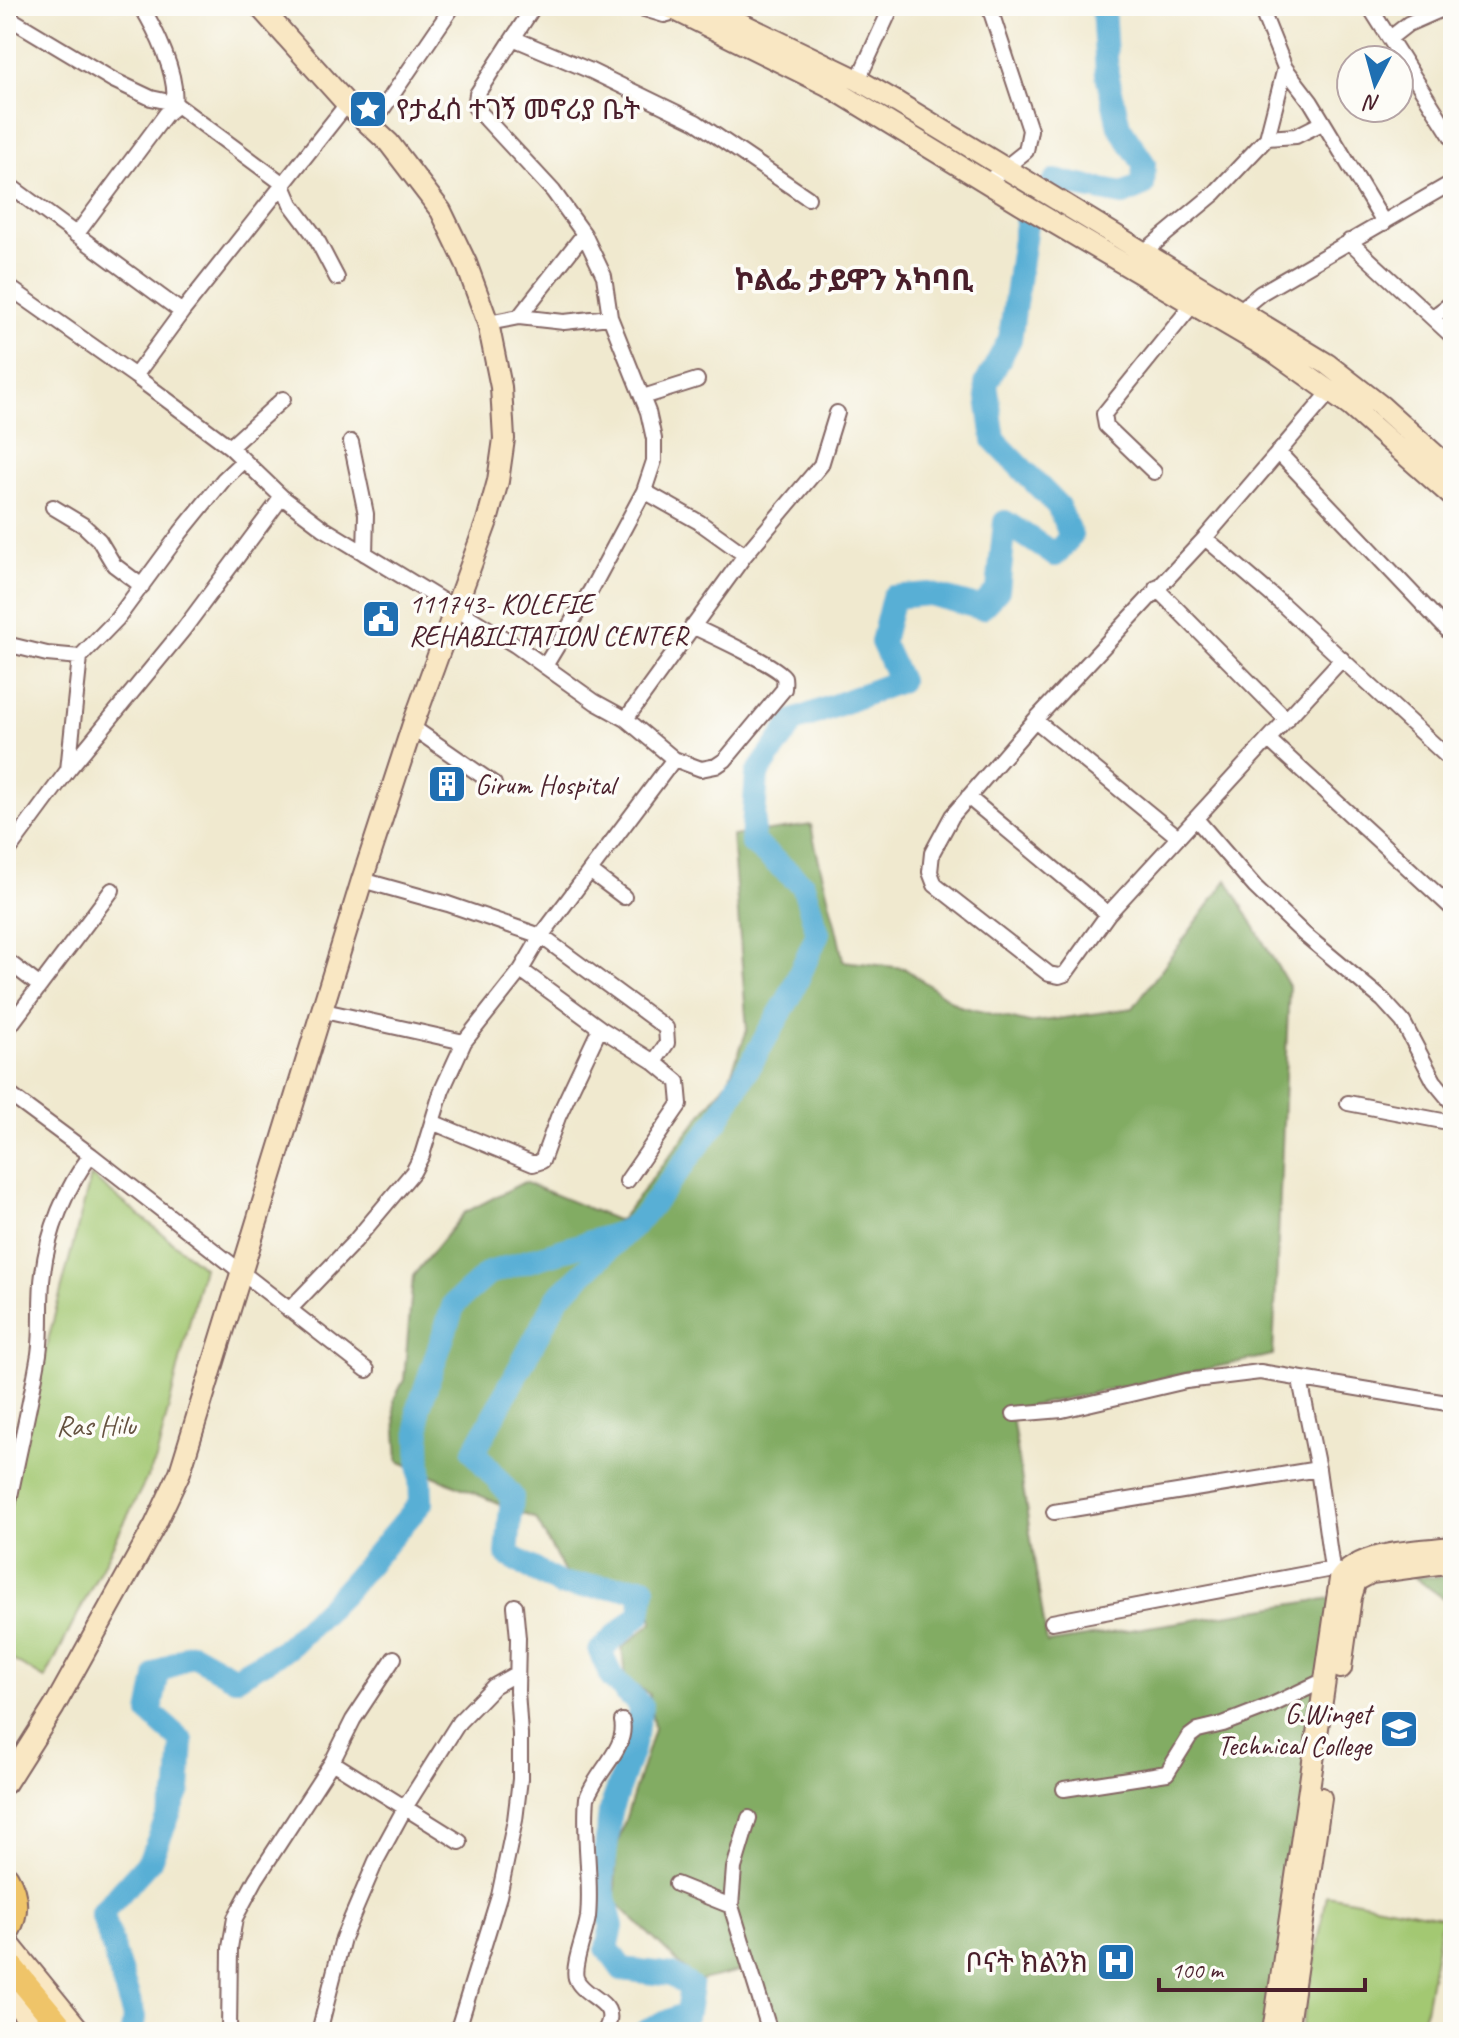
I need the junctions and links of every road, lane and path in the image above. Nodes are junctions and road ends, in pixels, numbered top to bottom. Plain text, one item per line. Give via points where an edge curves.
1 (141, 6) edge
2 (259, 6) edge
3 (453, 6) edge
4 (534, 6) edge
5 (634, 6) edge
6 (705, 6) edge
7 (892, 6) edge
8 (989, 6) edge
9 (1260, 6) edge
10 (1369, 6) edge
11 (1449, 6) edge
12 (672, 9) edge
13 (6, 16) edge
14 (1390, 38) junction
15 (515, 39) junction
16 (1285, 68) junction
17 (858, 80) junction
18 (176, 104) junction
19 (347, 104) junction
20 (1322, 123) junction
21 (371, 126) junction
22 (1267, 138) junction
23 (1453, 139) edge
24 (1003, 168) junction
25 (1453, 182) edge
26 (6, 183) edge
27 (282, 183) junction
28 (986, 183) junction
29 (808, 198) dead end
30 (1384, 223) junction
31 (584, 234) junction
32 (76, 235) junction
33 (1349, 241) junction
34 (1144, 252) junction
35 (337, 278) dead end
36 (6, 285) edge
37 (1453, 302) edge
38 (1193, 304) junction
39 (182, 312) junction
40 (519, 317) junction
41 (610, 317) junction
42 (1233, 317) junction
43 (1433, 317) junction
44 (488, 323) junction
45 (1453, 337) edge
46 (135, 376) junction
47 (697, 380) dead end
48 (1331, 391) junction
49 (643, 397) junction
50 (283, 399) dead end
51 (837, 413) dead end
52 (351, 442) dead end
53 (230, 447) junction
54 (1278, 452) junction
55 (243, 461) junction
56 (1453, 471) edge
57 (1154, 472) dead end
58 (644, 491) junction
59 (282, 497) junction
60 (1453, 497) edge
61 (53, 507) dead end
62 (1205, 538) junction
63 (365, 554) junction
64 (745, 555) junction
65 (142, 586) junction
66 (1156, 588) junction
67 (454, 610) junction
68 (692, 626) junction
69 (1453, 636) edge
70 (6, 644) edge
71 (80, 657) junction
72 (1342, 659) junction
73 (545, 666) junction
74 (626, 719) junction
75 (1035, 720) junction
76 (1287, 720) junction
77 (412, 727) junction
78 (1269, 740) junction
79 (674, 759) junction
80 (1453, 762) edge
81 (68, 770) junction
82 (494, 784) dead end
83 (968, 797) junction
84 (1197, 820) junction
85 (1178, 837) junction
86 (6, 854) edge
87 (591, 872) junction
88 (362, 880) junction
89 (112, 890) dead end
90 (624, 897) dead end
91 (1453, 909) edge
92 (1108, 914) junction
93 (541, 936) junction
94 (6, 960) edge
95 (521, 970) junction
96 (40, 986) junction
97 (324, 1011) junction
98 (600, 1028) junction
99 (6, 1031) edge
100 (464, 1042) junction
101 (654, 1062) junction
102 (6, 1092) edge
103 (1348, 1103) dead end
104 (1453, 1104) edge
105 (432, 1122) junction
106 (1453, 1123) edge
107 (91, 1155) junction
108 (627, 1181) dead end
109 (242, 1274) junction
110 (289, 1310) junction
111 (367, 1370) dead end
112 (1300, 1380) junction
113 (1453, 1404) edge
114 (1014, 1414) dead end
115 (1318, 1469) junction
116 (1054, 1512) dead end
117 (6, 1517) edge
118 (1453, 1547) edge
119 (1453, 1562) edge
120 (1338, 1570) junction
121 (515, 1606) dead end
122 (1052, 1622) dead end
123 (394, 1658) dead end
124 (517, 1673) junction
125 (1327, 1679) junction
126 (622, 1721) dead end
127 (332, 1762) junction
128 (6, 1783) edge
129 (1064, 1789) dead end
130 (406, 1806) junction
131 (749, 1818) dead end
132 (460, 1842) dead end
133 (6, 1878) edge
134 (676, 1884) dead end
135 (731, 1906) junction
136 (6, 1933) edge
137 (6, 1940) edge
138 (6, 1961) edge
139 (6, 1974) edge
140 (6, 1993) edge
141 (39, 2032) edge
142 (56, 2032) edge
143 (65, 2032) edge
144 (81, 2032) edge
145 (229, 2032) edge
146 (319, 2032) edge
147 (457, 2032) edge
148 (604, 2032) edge
149 (770, 2032) edge
150 (1273, 2032) edge
151 (1287, 2032) edge

1 - 18 street via 154,26
2 - 19 main road
3 - 21 street
4 - 15 street
5 - 12 street via 664,15
6 - 17 main road
7 - 17 street
8 - 24 street via 1030,130 1026,151
9 - 16 street
10 - 14 street
11 - 14 street
12 - 28 main road via 827,85
13 - 18 street via 113,80
14 - 23 street
15 - 29 street via 696,122
15 - 31 street via 477,94 475,107 553,191
16 - 20 street
16 - 22 street
17 - 24 main road
18 - 27 street
18 - 32 street
19 - 21 main road
19 - 27 street
20 - 22 street via 1296,136
20 - 30 street
21 - 44 main road via 441,211
22 - 34 street via 1215,193
24 - 28 street
24 - 34 main road
25 - 30 street
26 - 32 street
27 - 35 street
27 - 39 street
28 - 38 main road
30 - 33 street
31 - 40 street
31 - 41 street via 604,276
32 - 39 street
33 - 42 street via 1261,293
33 - 43 street
34 - 42 main road
36 - 46 street
37 - 43 street
38 - 42 main road
38 - 57 street via 1104,414 1106,426
39 - 46 street
40 - 41 street via 564,322
40 - 44 street
41 - 49 street
42 - 48 main road
42 - 56 main road via 1287,337 1343,375
43 - 45 street
44 - 67 main road via 501,387 503,457 487,521
46 - 53 street
47 - 49 street
48 - 54 street
48 - 60 main road
49 - 58 street via 655,446
50 - 53 street
51 - 64 street via 821,465
52 - 63 street via 366,514
53 - 55 street
54 - 62 street
54 - 69 street
55 - 59 street
55 - 65 street
58 - 64 street
58 - 73 street
59 - 63 street
59 - 81 street via 183,630
61 - 65 street via 83,525 114,565
62 - 66 street
62 - 72 street
63 - 67 street
64 - 68 street
65 - 71 street
66 - 75 street
66 - 76 street
67 - 73 street
67 - 77 main road
68 - 74 street
68 - 79 street via 783,674 785,685 716,766 701,769
70 - 71 street
71 - 81 street
72 - 76 street
72 - 80 street
73 - 74 street
74 - 79 street
75 - 83 street
75 - 85 street
76 - 78 street
77 - 82 street
77 - 88 main road
78 - 84 street
78 - 91 street
79 - 87 street
81 - 86 street
83 - 92 street
83 - 92 street via 935,845 930,865 935,885 1054,976 1065,974
84 - 85 street
84 - 104 street via 1255,887 1403,1022 1434,1081
85 - 92 street
87 - 90 street
87 - 93 street
88 - 93 street
88 - 97 main road
89 - 96 street
93 - 95 street
93 - 101 street via 666,1028 667,1043
94 - 96 street
95 - 98 street
95 - 100 street
96 - 99 street
97 - 100 street
97 - 109 main road
98 - 101 street
98 - 105 street via 542,1161 533,1164
100 - 105 street
101 - 108 street via 678,1082 680,1104
102 - 107 street
103 - 106 street
105 - 110 street via 413,1172
107 - 109 street
107 - 117 street via 64,1200 47,1251 39,1352
109 - 110 street
109 - 128 main road via 173,1490 54,1707
110 - 111 street
112 - 113 street
112 - 114 street via 1260,1372 1232,1374 1062,1410
112 - 115 street
115 - 116 street
115 - 120 street
118 - 120 main road via 1372,1558
119 - 151 main road via 1371,1573 1353,1589
120 - 122 street
120 - 125 main road
121 - 124 street
123 - 127 street
124 - 130 street via 494,1686 459,1722
124 - 147 street via 520,1779 515,1820 499,1896
125 - 129 street via 1198,1730 1167,1773
125 - 150 main road
126 - 148 street via 623,1740 587,1798 588,1916 575,1970 578,1983 609,2012
127 - 130 street
127 - 145 street via 235,1918
130 - 132 street
130 - 146 street via 343,1938
131 - 135 street via 734,1868
133 - 136 main road via 15,1910
134 - 135 street
135 - 149 street
137 - 144 main road
138 - 143 main road
139 - 142 main road
140 - 141 main road

